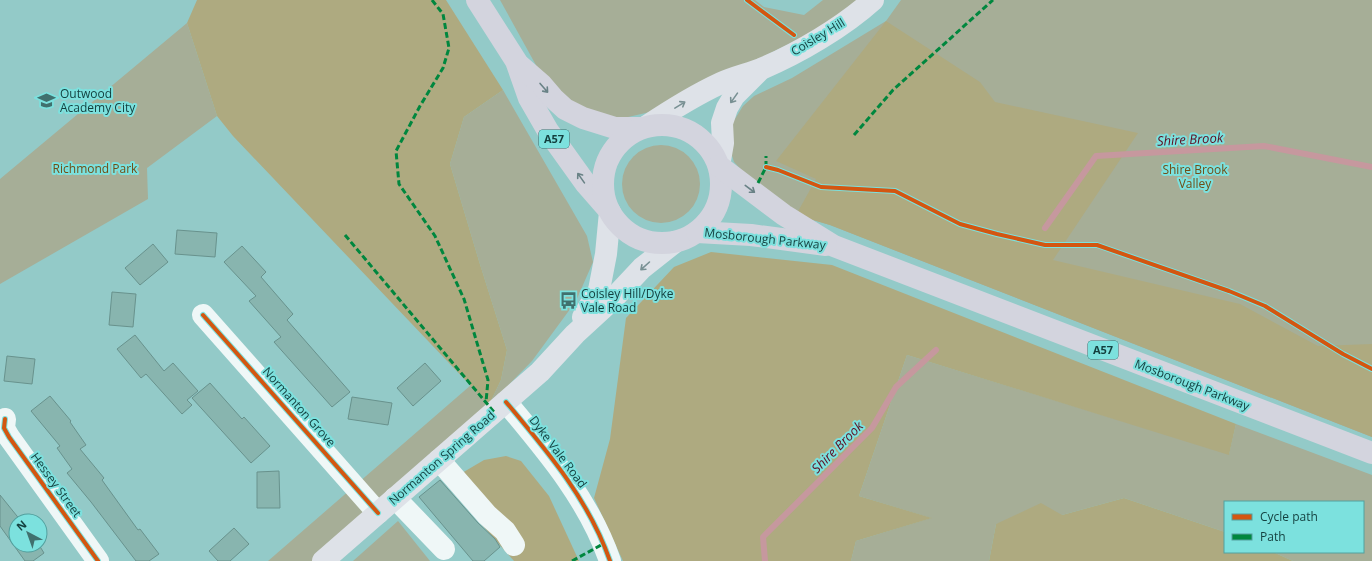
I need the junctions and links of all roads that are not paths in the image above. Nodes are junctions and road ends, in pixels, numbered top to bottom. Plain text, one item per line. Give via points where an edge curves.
1 (477, 0) edge
2 (873, 0) edge
3 (516, 61) junction
4 (760, 69) junction
5 (644, 127) junction
6 (719, 166) junction
7 (608, 210) junction
8 (696, 232) junction
9 (675, 242) junction
10 (834, 246) junction
11 (204, 315) dead end
12 (575, 334) junction
13 (506, 402) junction
14 (5, 419) dead end
15 (1372, 453) edge
16 (439, 460) junction
17 (395, 498) junction
18 (378, 513) junction
19 (514, 545) dead end
20 (444, 549) dead end
21 (98, 561) edge
22 (323, 561) edge
23 (610, 561) edge

1 - 3 highway, A57
2 - 4 main road, Coisley Hill via 832,30
3 -> 5 highway, A57 via 565,109 583,118 615,128
7 -> 3 highway, A57 via 548,131 529,98
5 -> 4 main road, Coisley Hill via 700,93
4 -> 6 main road, Coisley Hill via 734,96 727,108 722,123 723,143
5 - 6 highway, A57 via 669,125 696,135 713,153
5 - 7 highway, A57 via 621,142 609,158 604,172 603,187
6 - 8 highway, A57 via 719,198 711,217
6 -> 10 highway, Mosborough Parkway / A57 via 784,215
7 - 9 highway, A57 via 622,227 639,238 653,242
7 - 12 main road, Normanton Spring Road via 606,254 599,290
8 - 9 highway, A57
8 - 10 highway, Mosborough Parkway / A57 via 751,235
9 -> 12 main road, Normanton Spring Road via 642,268
10 - 15 highway, Mosborough Parkway / A57
11 - 18 street, Normanton Grove
12 - 13 main road, Normanton Spring Road via 540,372
13 - 16 main road, Normanton Spring Road
13 - 23 street, Dyke Vale Road via 572,485 586,508
14 - 21 street, Hessey Street via 4,428 9,437
16 - 17 main road, Normanton Spring Road
16 - 19 street via 487,515 505,531
17 - 18 main road, Normanton Spring Road
17 - 20 street
18 - 22 main road, Normanton Spring Road

